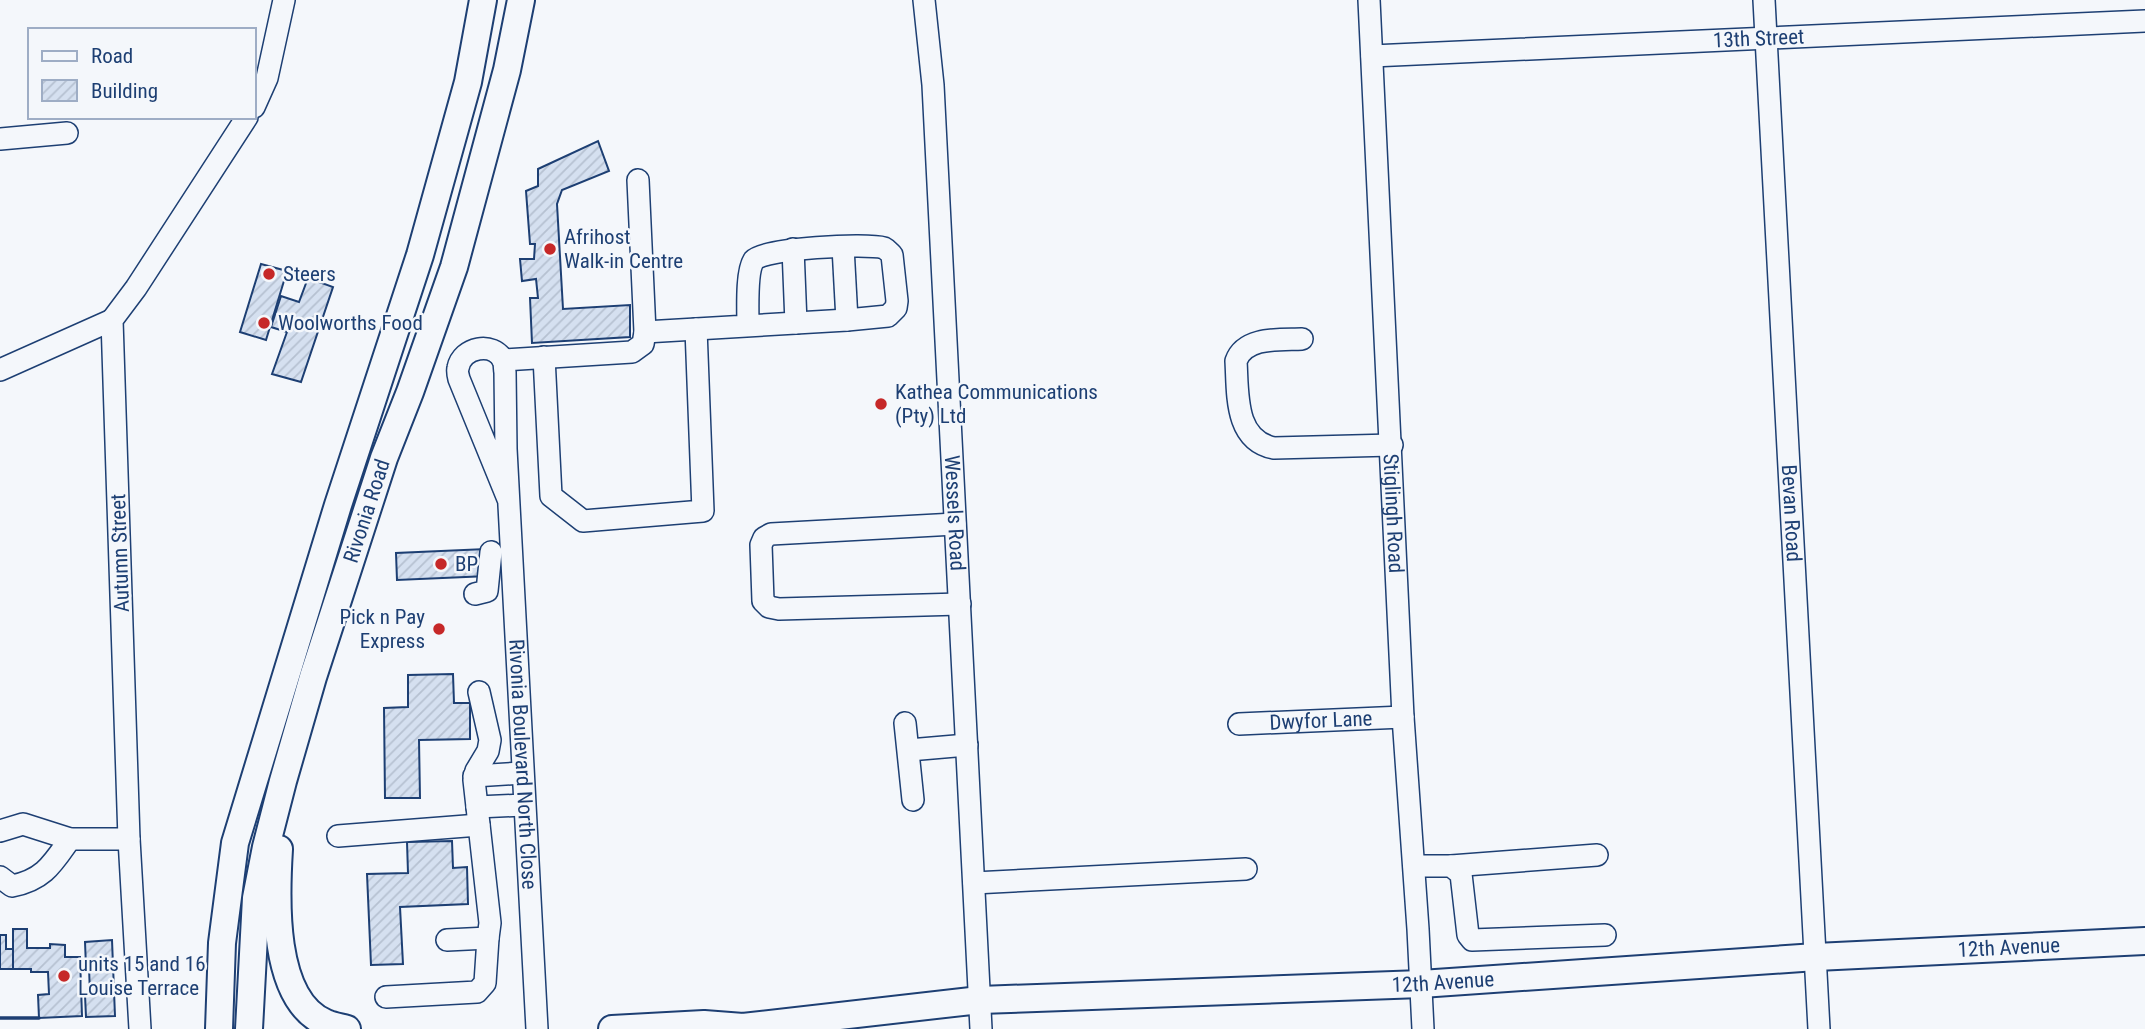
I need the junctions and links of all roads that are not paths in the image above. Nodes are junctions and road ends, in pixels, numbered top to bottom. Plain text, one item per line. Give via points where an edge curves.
1 (284, 0) edge
2 (483, 0) edge
3 (522, 0) edge
4 (924, 0) edge
5 (1369, 0) edge
6 (1764, 0) edge
7 (2145, 21) edge
8 (1766, 38) junction
9 (1372, 56) junction
10 (256, 103) edge
11 (246, 119) edge
12 (67, 133) dead end
13 (0, 139) edge
14 (638, 180) dead end
15 (843, 247) junction
16 (793, 249) junction
17 (112, 320) junction
18 (847, 320) junction
19 (796, 323) junction
20 (748, 326) junction
21 (696, 329) junction
22 (645, 332) junction
23 (1302, 339) dead end
24 (544, 357) junction
25 (503, 360) junction
26 (0, 370) edge
27 (1392, 445) junction
28 (509, 499) junction
29 (955, 524) junction
30 (491, 552) dead end
31 (475, 594) dead end
32 (960, 604) junction
33 (479, 692) dead end
34 (1403, 717) junction
35 (905, 723) dead end
36 (1239, 724) dead end
37 (967, 745) junction
38 (909, 750) junction
39 (522, 773) junction
40 (474, 776) junction
41 (283, 780) junction
42 (913, 800) dead end
43 (524, 805) junction
44 (478, 816) junction
45 (0, 831) edge
46 (338, 836) dead end
47 (71, 839) junction
48 (129, 839) junction
49 (1597, 855) dead end
50 (1414, 866) junction
51 (1451, 866) junction
52 (1246, 869) dead end
53 (0, 877) edge
54 (974, 883) junction
55 (1605, 935) dead end
56 (488, 938) junction
57 (447, 940) dead end
58 (2145, 941) edge
59 (1816, 957) junction
60 (1421, 984) junction
61 (386, 997) dead end
62 (980, 1000) junction
63 (797, 1025) edge
64 (740, 1028) edge
65 (141, 1029) edge
66 (219, 1029) edge
67 (249, 1029) edge
68 (347, 1029) edge
69 (537, 1029) edge
70 (612, 1029) edge
71 (982, 1029) edge
72 (1423, 1029) edge
73 (1819, 1029) edge

1 - 10 street via 268,78
2 - 66 main road, Rivonia Road via 468,82 420,255 235,843 222,943
3 - 41 main road, Rivonia Road via 454,267 384,458
4 - 29 street, Wessels Road via 933,85
5 - 9 street, Stiglingh Road
6 - 8 street, Bevan Road
7 - 8 street, 13th Street
8 - 9 street, 13th Street
8 - 59 street, Bevan Road
9 - 27 street, Stiglingh Road
11 - 17 street
12 - 13 street
14 - 22 street
15 - 16 street
15 - 18 street
15 - 18 street via 889,251 897,301 888,316
16 - 19 street
16 - 20 street via 761,255 751,264
17 - 26 street
17 - 48 street, Autumn Street
18 - 19 street
19 - 20 street
20 - 21 street
21 - 22 street
21 - 24 street via 703,511 583,521 551,496
22 - 24 street via 643,344 632,352
23 - 27 street via 1258,342 1243,349 1236,361 1239,411 1253,439 1274,449
24 - 25 street
25 - 28 street, Rivonia Boulevard North Close
25 - 28 street, Rivonia Boulevard North Close via 489,349 468,352 458,368 458,379
27 - 34 street, Stiglingh Road
28 - 39 street, Rivonia Boulevard North Close
29 - 32 street, Wessels Road
29 - 32 street via 771,534 761,545 763,601 779,609
30 - 31 street via 486,592
32 - 37 street, Wessels Road
33 - 40 street via 490,740
34 - 36 street, Dwyfor Lane
34 - 50 street, Stiglingh Road
35 - 38 street
37 - 38 street
37 - 54 street, Wessels Road
38 - 42 street
39 - 40 street
39 - 43 street, Rivonia Boulevard North Close
40 - 44 street
41 - 67 main road, Rivonia Road via 256,898
41 - 68 main road via 277,880 284,967 307,1010 324,1023
43 - 44 street
43 - 69 street, Rivonia Boulevard North Close
44 - 46 street
44 - 56 street
45 - 47 street via 23,824
47 - 48 street
47 - 53 street via 48,871 26,884 12,886
48 - 65 street, Autumn Street
49 - 51 street
50 - 51 street
50 - 60 street, Stiglingh Road
51 - 55 street via 1461,874 1472,940
52 - 54 street
54 - 62 street, Wessels Road
56 - 57 street
56 - 61 street via 485,983 477,992
58 - 59 main road, 12th Avenue
59 - 60 main road, 12th Avenue
59 - 73 street, Bevan Road
60 - 62 main road, 12th Avenue
60 - 72 street, Stiglingh Road
62 - 63 main road, 12th Avenue
62 - 71 street, Wessels Road
63 - 64 main road, 12th Avenue
64 - 70 main road, 12th Avenue via 704,1024

